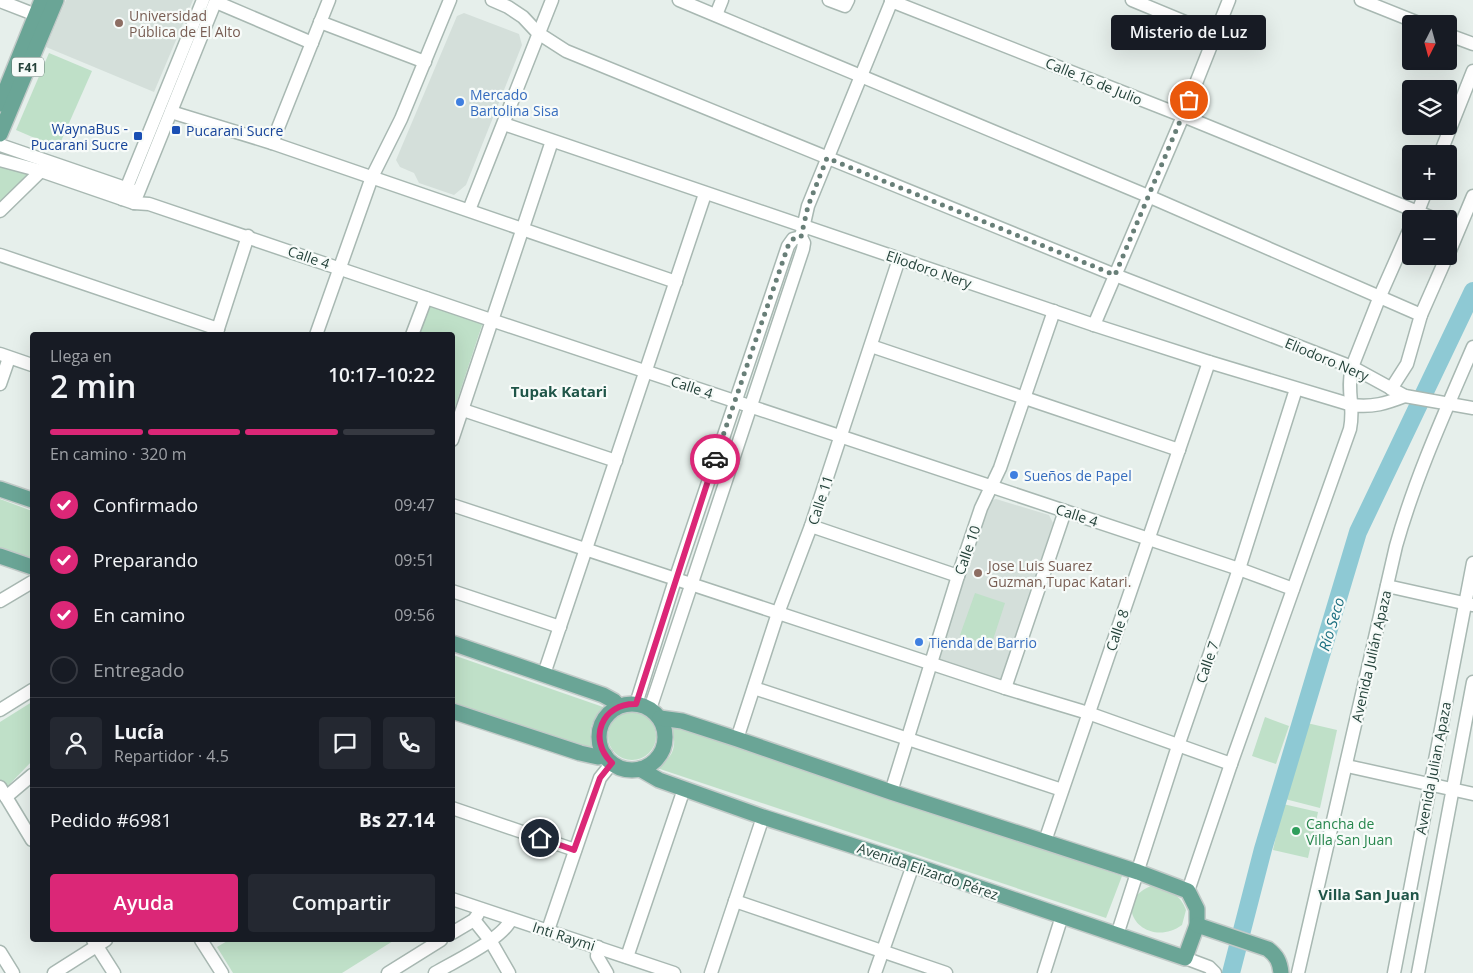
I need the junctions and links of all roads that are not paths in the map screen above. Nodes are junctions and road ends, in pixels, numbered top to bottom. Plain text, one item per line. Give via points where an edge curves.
1 (42, 0) edge
2 (56, 0) edge
3 (203, 0) edge
4 (329, 0) edge
5 (450, 0) edge
6 (492, 0) edge
7 (552, 0) edge
8 (679, 0) edge
9 (722, 0) edge
10 (829, 0) edge
11 (848, 0) edge
12 (892, 0) edge
13 (1132, 0) edge
14 (1229, 0) edge
15 (1361, 0) edge
16 (0, 1) edge
17 (216, 1) edge
18 (36, 15) junction
19 (716, 16) junction
20 (1402, 16) edge
21 (320, 22) junction
22 (538, 33) junction
23 (1214, 34) junction
24 (1458, 38) edge
25 (312, 43) junction
26 (1473, 44) edge
27 (426, 62) junction
28 (1473, 70) edge
29 (860, 77) junction
30 (1, 97) edge
31 (171, 112) junction
32 (1183, 116) junction
33 (504, 124) junction
34 (0, 134) edge
35 (552, 141) junction
36 (272, 143) junction
37 (1444, 145) edge
38 (0, 146) edge
39 (827, 158) junction
40 (0, 160) edge
41 (46, 166) junction
42 (372, 177) junction
43 (705, 194) junction
44 (130, 196) junction
45 (1148, 196) junction
46 (1473, 196) edge
47 (469, 210) junction
48 (1404, 210) edge
49 (0, 211) edge
50 (1457, 222) edge
51 (523, 229) junction
52 (802, 232) junction
53 (248, 236) junction
54 (1402, 246) edge
55 (0, 255) edge
56 (899, 259) junction
57 (1443, 265) edge
58 (340, 268) junction
59 (1115, 275) junction
60 (676, 282) junction
61 (1380, 296) junction
62 (426, 298) junction
63 (1054, 311) junction
64 (1421, 315) junction
65 (492, 320) junction
66 (1094, 325) junction
67 (217, 332) edge
68 (317, 332) edge
69 (413, 332) edge
70 (871, 346) junction
71 (1473, 347) edge
72 (5, 356) edge
73 (1209, 362) junction
74 (30, 364) edge
75 (1352, 367) junction
76 (646, 372) junction
77 (0, 384) edge
78 (1296, 389) junction
79 (1391, 389) junction
80 (1407, 397) junction
81 (1024, 398) junction
82 (735, 401) junction
83 (1443, 403) junction
84 (1352, 405) junction
85 (750, 406) junction
86 (1473, 408) edge
87 (463, 410) junction
88 (455, 432) edge
89 (841, 435) junction
90 (1179, 450) junction
91 (616, 461) junction
92 (992, 486) junction
93 (0, 489) edge
94 (30, 499) edge
95 (455, 506) edge
96 (1065, 511) junction
97 (811, 526) junction
98 (1150, 539) junction
99 (586, 550) junction
100 (0, 556) edge
101 (1473, 563) edge
102 (30, 567) edge
103 (1239, 569) junction
104 (958, 576) junction
105 (675, 580) junction
106 (30, 583) edge
107 (691, 585) junction
108 (1387, 586) junction
109 (1293, 588) junction
110 (455, 592) edge
111 (0, 601) edge
112 (1469, 604) edge
113 (778, 613) junction
114 (560, 626) junction
115 (455, 644) edge
116 (932, 664) junction
117 (544, 674) junction
118 (1473, 682) edge
119 (754, 688) junction
120 (1005, 688) junction
121 (30, 691) edge
122 (619, 706) junction
123 (0, 710) edge
124 (649, 710) junction
125 (455, 712) edge
126 (1088, 713) junction
127 (737, 738) junction
128 (907, 739) junction
129 (1178, 746) junction
130 (608, 759) junction
131 (1231, 764) junction
132 (1347, 766) junction
133 (640, 769) junction
134 (30, 776) edge
135 (1429, 785) junction
136 (684, 789) junction
137 (1062, 790) junction
138 (1452, 790) junction
139 (3, 792) edge
140 (890, 792) junction
141 (1473, 794) edge
142 (455, 809) edge
143 (763, 816) junction
144 (30, 837) edge
145 (1045, 841) junction
146 (574, 850) junction
147 (913, 865) junction
148 (1138, 872) junction
149 (1188, 891) junction
150 (455, 901) edge
151 (735, 901) junction
152 (477, 914) junction
153 (1062, 916) junction
154 (511, 918) junction
155 (1197, 925) junction
156 (548, 930) junction
157 (455, 931) edge
158 (1117, 935) junction
159 (490, 940) junction
160 (99, 942) edge
161 (202, 942) edge
162 (439, 942) edge
163 (598, 947) junction
164 (0, 952) edge
165 (882, 952) junction
166 (627, 957) junction
167 (1185, 958) junction
168 (13, 973) edge
169 (54, 973) edge
170 (114, 973) edge
171 (222, 973) edge
172 (388, 973) edge
173 (435, 973) edge
174 (509, 973) edge
175 (607, 973) edge
176 (674, 973) edge
177 (710, 973) edge
178 (875, 973) edge
179 (946, 973) edge
180 (1044, 973) edge
181 (1215, 973) edge
182 (1281, 973) edge
183 (1298, 973) edge
184 (1394, 973) edge
185 (1418, 973) edge

1 - 18 main road, F41
2 - 34 main road, F41
3 - 44 street
4 - 21 street
5 - 27 street
6 - 22 street, Eliodoro Nery via 523,17
7 - 22 street
8 - 19 street
9 - 19 street
10 - 11 street via 845,6
12 - 29 street
12 - 32 street, Calle 16 de Julio
13 - 23 street
14 - 23 street
15 - 20 street
16 - 18 street
17 - 25 street
17 - 31 street
18 - 30 main road, F41
19 - 29 street
21 - 25 street
21 - 27 street
22 - 33 street
22 - 39 street, Eliodoro Nery via 566,50
23 - 32 street
24 - 26 street
25 - 36 street
27 - 42 street via 402,119
28 - 37 street
29 - 39 street
29 - 45 street
31 - 36 street
31 - 44 street
32 - 45 street
32 - 48 street, Calle 16 de Julio
33 - 35 street, Eliodoro Nery
33 - 47 street
35 - 43 street, Eliodoro Nery
35 - 51 street
36 - 42 street
38 - 41 street
39 - 52 street via 808,206
39 - 59 street, Eliodoro Nery
40 - 41 street
41 - 44 street, Calle 4
41 - 49 street
42 - 47 street
42 - 58 street
43 - 52 street, Eliodoro Nery
43 - 60 street
44 - 53 street, Calle 4
45 - 59 street
45 - 61 street
46 - 50 street
47 - 51 street
51 - 60 street
51 - 65 street
52 - 56 street, Eliodoro Nery
52 - 82 street via 788,246
52 - 85 street via 803,249
53 - 58 street, Calle 4
53 - 67 street
54 - 61 street
55 - 67 street
56 - 63 street, Eliodoro Nery
56 - 70 street, Calle 11
57 - 64 street
58 - 62 street, Calle 4
58 - 68 street
59 - 66 street
59 - 75 street, Eliodoro Nery
60 - 76 street
61 - 64 street
61 - 75 street
62 - 65 street, Calle 4
62 - 69 street
63 - 66 street, Eliodoro Nery
63 - 81 street, Calle 10
64 - 79 street via 1407,364
65 - 76 street, Calle 4
65 - 87 street
66 - 73 street, Eliodoro Nery
70 - 81 street
70 - 89 street, Calle 11
71 - 83 street, Avenida Julián Apaza
72 - 74 street
72 - 77 street
73 - 78 street, Eliodoro Nery
73 - 90 street, Calle 8
75 - 79 street, Eliodoro Nery
75 - 84 street via 1348,390
76 - 82 street, Calle 4
76 - 91 street
78 - 84 street, Eliodoro Nery
78 - 103 street, Calle 7
79 - 80 street, Eliodoro Nery
80 - 83 street
80 - 84 street, Eliodoro Nery via 1377,406
81 - 90 street
81 - 92 street, Calle 10
82 - 85 street, Calle 4
82 - 105 street
83 - 86 street
83 - 108 street, Avenida Julián Apaza via 1405,514
84 - 109 street via 1350,429
85 - 89 street, Calle 4
85 - 107 street
87 - 88 street
87 - 91 street
89 - 92 street, Calle 4
89 - 97 street, Calle 11
90 - 98 street, Calle 8
91 - 99 street
92 - 96 street, Calle 4
92 - 104 street, Calle 10 via 981,508
93 - 94 main road
95 - 99 street
96 - 98 street, Calle 4
96 - 120 street
97 - 104 street
97 - 113 street, Calle 11
98 - 103 street, Calle 4
98 - 126 street, Calle 8
99 - 105 street
99 - 114 street
100 - 102 main road
101 - 112 street, Avenida Julian Apaza
103 - 109 street, Calle 4
103 - 129 street, Calle 7
104 - 116 street, Calle 10
105 - 107 street
105 - 124 street
106 - 111 street
107 - 113 street
107 - 124 street
108 - 112 street
108 - 132 street, Avenida Julián Apaza
109 - 131 street
110 - 114 street
112 - 135 street, Avenida Julian Apaza
113 - 116 street
113 - 119 street, Calle 11
114 - 117 street
115 - 117 main road
116 - 120 street
116 - 128 street, Calle 10
117 - 122 main road via 603,695
118 - 138 street, Avenida Julian Apaza
119 - 127 street, Calle 11
119 - 128 street
120 - 126 street
121 - 123 street
122 - 124 main road
122 - 130 main road via 608,714 599,737
124 - 127 main road
124 - 133 main road via 663,723 666,736 660,754 652,764
125 - 130 main road via 580,754
126 - 129 street
126 - 137 street, Calle 8
127 - 140 main road
128 - 137 street
128 - 140 street, Calle 10
129 - 131 street
129 - 148 street, Calle 7
130 - 133 main road via 628,769
130 - 146 street
131 - 149 street
132 - 135 street
132 - 183 street, Avenida Julián Apaza
133 - 136 main road, Avenida Elizardo Pérez
134 - 139 street
135 - 138 street
135 - 184 street, Avenida Julian Apaza
136 - 143 main road, Avenida Elizardo Pérez
136 - 166 street
137 - 145 street, Calle 8
138 - 141 street
138 - 185 street, Avenida Julian Apaza
139 - 144 street
140 - 145 main road
142 - 146 street
143 - 147 main road, Avenida Elizardo Pérez
143 - 151 street
145 - 148 main road
146 - 156 street
147 - 153 main road, Avenida Elizardo Pérez
147 - 165 street
148 - 149 main road
148 - 158 street, Calle 7
149 - 155 main road via 1197,909
150 - 152 street, Inti Raymi
151 - 165 street
151 - 177 street
152 - 154 street, Inti Raymi
152 - 157 street
152 - 159 street
153 - 158 main road, Avenida Elizardo Pérez
153 - 180 street
154 - 156 street, Inti Raymi
154 - 159 street via 505,928
155 - 167 main road
155 - 182 main road via 1268,949 1276,955
156 - 163 street, Inti Raymi
158 - 167 main road, Avenida Elizardo Pérez
159 - 173 street
159 - 174 street
160 - 169 street
160 - 170 street
161 - 171 street
162 - 172 street
163 - 166 street, Inti Raymi
163 - 175 street via 597,956
164 - 168 street
165 - 178 street
165 - 179 street
166 - 176 street, Inti Raymi
167 - 181 street via 1209,967

